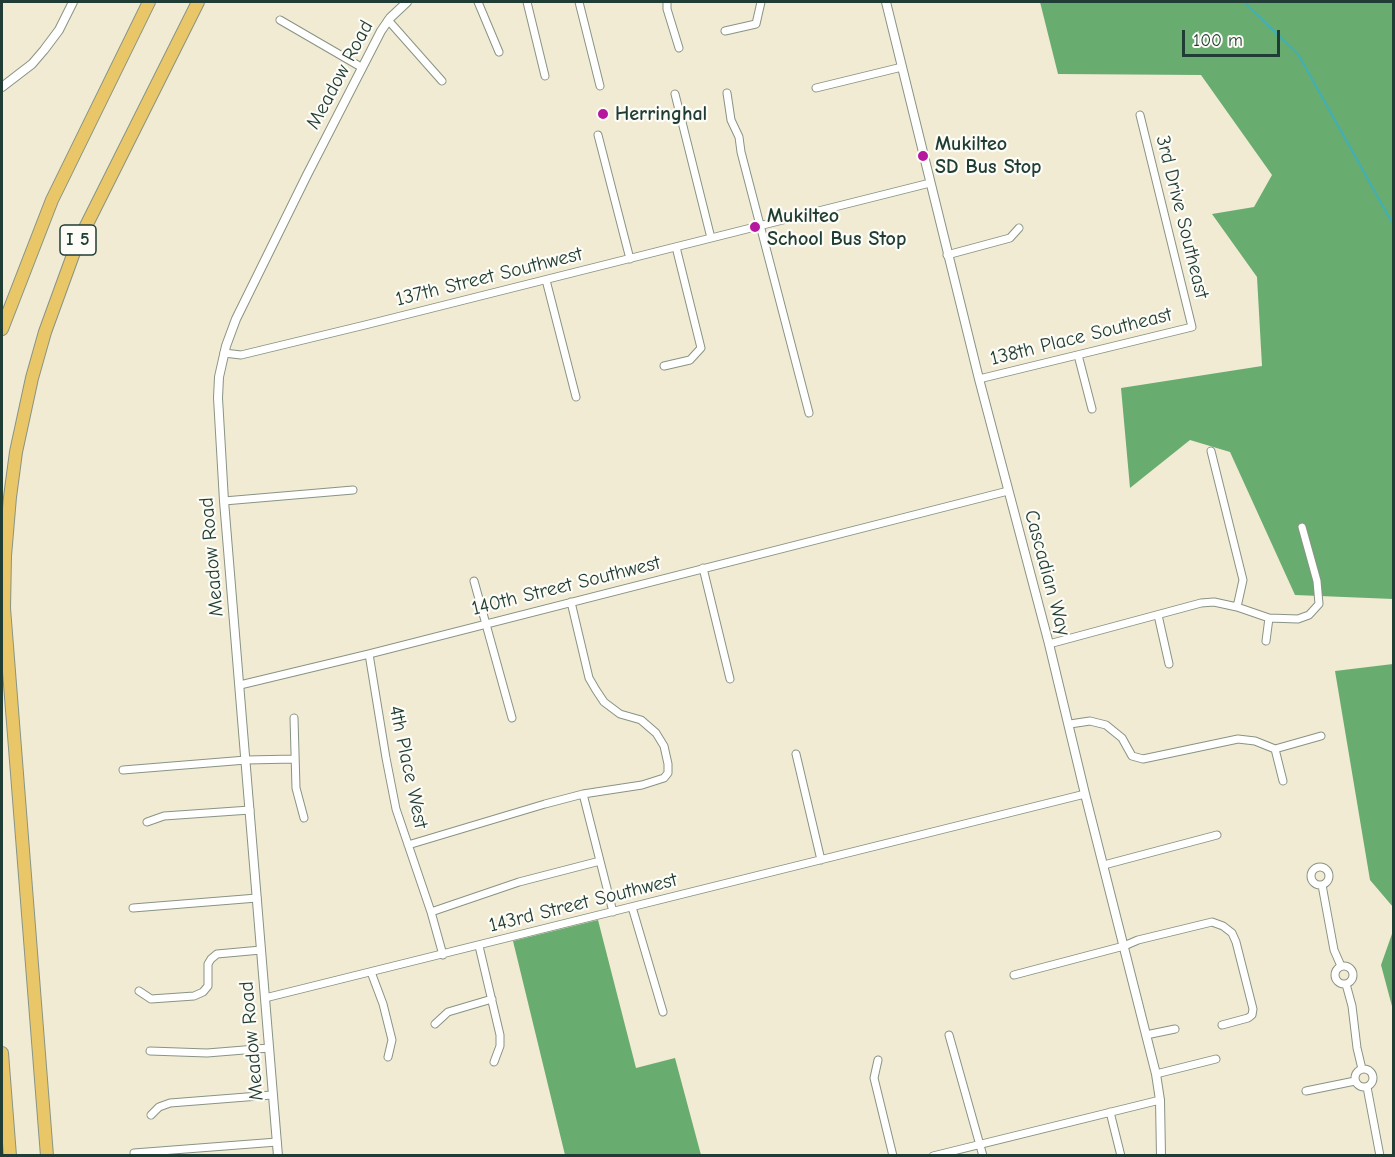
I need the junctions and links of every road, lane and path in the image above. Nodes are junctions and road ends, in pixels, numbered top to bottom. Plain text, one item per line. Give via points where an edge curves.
1 (73, 2) edge
2 (149, 2) edge
3 (198, 2) edge
4 (407, 2) edge
5 (478, 2) edge
6 (527, 2) edge
7 (579, 2) edge
8 (667, 2) edge
9 (761, 2) edge
10 (886, 2) edge
11 (280, 20) dead end
12 (388, 20) junction
13 (725, 31) dead end
14 (679, 48) dead end
15 (499, 52) dead end
16 (361, 67) junction
17 (902, 67) junction
18 (545, 76) dead end
19 (442, 81) dead end
20 (600, 86) dead end
21 (2, 87) edge
22 (816, 88) dead end
23 (727, 93) dead end
24 (675, 94) dead end
25 (1140, 115) dead end
26 (598, 135) dead end
27 (930, 183) junction
28 (760, 226) junction
29 (1019, 228) dead end
30 (711, 238) junction
31 (676, 247) junction
32 (947, 255) junction
33 (630, 259) junction
34 (546, 280) junction
35 (1192, 327) joint
36 (2, 329) edge
37 (224, 353) junction
38 (1078, 355) junction
39 (664, 366) dead end
40 (979, 380) junction
41 (576, 397) dead end
42 (1092, 409) dead end
43 (809, 413) dead end
44 (1211, 451) dead end
45 (353, 490) dead end
46 (1008, 491) junction
47 (224, 501) junction
48 (1302, 527) dead end
49 (703, 568) junction
50 (474, 581) dead end
51 (571, 602) junction
52 (1238, 607) junction
53 (1158, 615) junction
54 (1269, 618) junction
55 (487, 624) junction
56 (1266, 641) dead end
57 (1049, 644) junction
58 (369, 654) junction
59 (1169, 664) dead end
60 (730, 680) dead end
61 (240, 685) junction
62 (294, 718) dead end
63 (512, 718) dead end
64 (1070, 724) junction
65 (1321, 736) dead end
66 (1275, 749) junction
67 (796, 754) dead end
68 (295, 759) junction
69 (246, 760) junction
70 (123, 770) dead end
71 (1283, 781) dead end
72 (583, 794) junction
73 (1085, 794) junction
74 (250, 810) junction
75 (304, 818) dead end
76 (147, 822) dead end
77 (1217, 835) dead end
78 (408, 845) junction
79 (821, 860) junction
80 (600, 861) junction
81 (1104, 865) junction
82 (1322, 885) dead end
83 (257, 898) junction
84 (632, 907) junction
85 (133, 908) dead end
86 (431, 912) junction
87 (613, 912) junction
88 (479, 946) junction
89 (1124, 946) junction
90 (261, 950) junction
91 (443, 955) junction
92 (1341, 966) junction
93 (371, 972) junction
94 (1014, 975) dead end
95 (1346, 984) junction
96 (139, 991) dead end
97 (265, 998) junction
98 (492, 999) junction
99 (663, 1012) dead end
100 (435, 1024) dead end
101 (1222, 1025) dead end
102 (1175, 1029) dead end
103 (949, 1035) dead end
104 (1146, 1035) junction
105 (268, 1048) junction
106 (150, 1051) dead end
107 (2, 1053) edge
108 (388, 1057) dead end
109 (1216, 1059) dead end
110 (878, 1060) dead end
111 (495, 1062) dead end
112 (1362, 1069) junction
113 (1156, 1074) junction
114 (1355, 1081) junction
115 (1367, 1087) junction
116 (1306, 1091) dead end
117 (272, 1095) junction
118 (1160, 1100) junction
119 (1110, 1112) junction
120 (151, 1115) dead end
121 (277, 1142) junction
122 (979, 1143) junction
123 (134, 1153) dead end
124 (10, 1155) edge
125 (47, 1155) edge
126 (278, 1155) edge
127 (893, 1155) edge
128 (933, 1155) edge
129 (983, 1155) edge
130 (1121, 1155) edge
131 (1161, 1155) edge
132 (1380, 1155) edge

1 - 21 street via 44,50
2 - 36 highway, I 5 via 52,200
3 - 125 highway, I 5 via 77,244 32,378 10,497 4,608
4 - 12 street, Meadow Road
5 - 15 street
6 - 18 street
7 - 20 street
8 - 14 street
9 - 13 street via 756,24
10 - 17 street, Cascadian Way
11 - 16 street
12 - 16 street, Meadow Road
12 - 19 street
16 - 37 street, Meadow Road via 241,309
17 - 22 street
17 - 27 street, Cascadian Way
23 - 28 street
24 - 30 street
25 - 35 street, 3rd Drive Southeast
26 - 33 street
27 - 28 street, 137th Street Southwest
27 - 32 street, Cascadian Way
28 - 30 street, 137th Street Southwest
28 - 43 street
29 - 32 street via 1010,238
30 - 31 street, 137th Street Southwest
31 - 33 street, 137th Street Southwest
31 - 39 street via 701,348 690,360
32 - 40 street, Cascadian Way
33 - 34 street, 137th Street Southwest
34 - 37 street, 137th Street Southwest via 241,355
34 - 41 street
35 - 38 street, 138th Place Southeast
37 - 47 street, Meadow Road via 218,398
38 - 40 street, 138th Place Southeast
38 - 42 street
40 - 46 street, Cascadian Way
44 - 52 street via 1243,580
45 - 47 street
46 - 49 street, 140th Street Southwest
46 - 57 street, Cascadian Way
47 - 61 street, Meadow Road
48 - 54 street via 1317,581 1319,604 1309,615 1298,619
49 - 51 street, 140th Street Southwest
49 - 60 street
50 - 55 street
51 - 55 street, 140th Street Southwest
51 - 72 street via 596,690 604,702 621,714 641,720 656,733 668,764 664,778
52 - 53 street via 1201,603
52 - 54 street
53 - 57 street
53 - 59 street
54 - 56 street
55 - 58 street, 140th Street Southwest
55 - 63 street
57 - 64 street, Cascadian Way
58 - 61 street, 140th Street Southwest
58 - 78 street, 4th Place West via 396,809
61 - 69 street, Meadow Road
62 - 68 street
64 - 66 street via 1090,721 1106,725 1122,738 1132,756 1143,759 1238,739
64 - 73 street, Cascadian Way
65 - 66 street
66 - 71 street
67 - 79 street
68 - 69 street
68 - 75 street via 296,788
69 - 70 street
69 - 74 street, Meadow Road
72 - 78 street
72 - 80 street
73 - 79 street, 143rd Street Southwest
73 - 81 street, Cascadian Way
74 - 76 street via 164,816
74 - 83 street, Meadow Road
77 - 81 street
78 - 86 street, 4th Place West
79 - 84 street, 143rd Street Southwest
80 - 86 street via 519,882
80 - 87 street
81 - 89 street, Cascadian Way
82 - 92 street via 1334,950
83 - 85 street
83 - 90 street, Meadow Road
84 - 87 street, 143rd Street Southwest
84 - 99 street
86 - 91 street, 4th Place West
87 - 88 street, 143rd Street Southwest
88 - 91 street, 143rd Street Southwest
88 - 98 street
89 - 94 street
89 - 101 street via 1212,922 1232,933 1252,1015
89 - 104 street, Cascadian Way
90 - 96 street via 217,954 208,964 207,986 194,996 151,999
90 - 97 street, Meadow Road
91 - 93 street, 143rd Street Southwest
92 - 95 street via 1335,978
92 - 95 street via 1348,967 1353,974
93 - 97 street, 143rd Street Southwest
93 - 108 street via 392,1040
95 - 112 street
97 - 105 street, Meadow Road
98 - 100 street via 448,1012
98 - 111 street via 500,1035
102 - 104 street
103 - 122 street
104 - 113 street, Cascadian Way
105 - 106 street via 207,1053
105 - 117 street, Meadow Road
107 - 124 highway
109 - 113 street
110 - 127 street via 874,1078
112 - 114 street
112 - 115 street via 1374,1078
113 - 118 street, Cascadian Way
114 - 115 street
114 - 116 street
115 - 132 street
117 - 120 street via 170,1102
117 - 121 street, Meadow Road
118 - 119 street
118 - 131 street, Cascadian Way
119 - 122 street
119 - 130 street
121 - 123 street
121 - 126 street, Meadow Road
122 - 128 street
122 - 129 street

